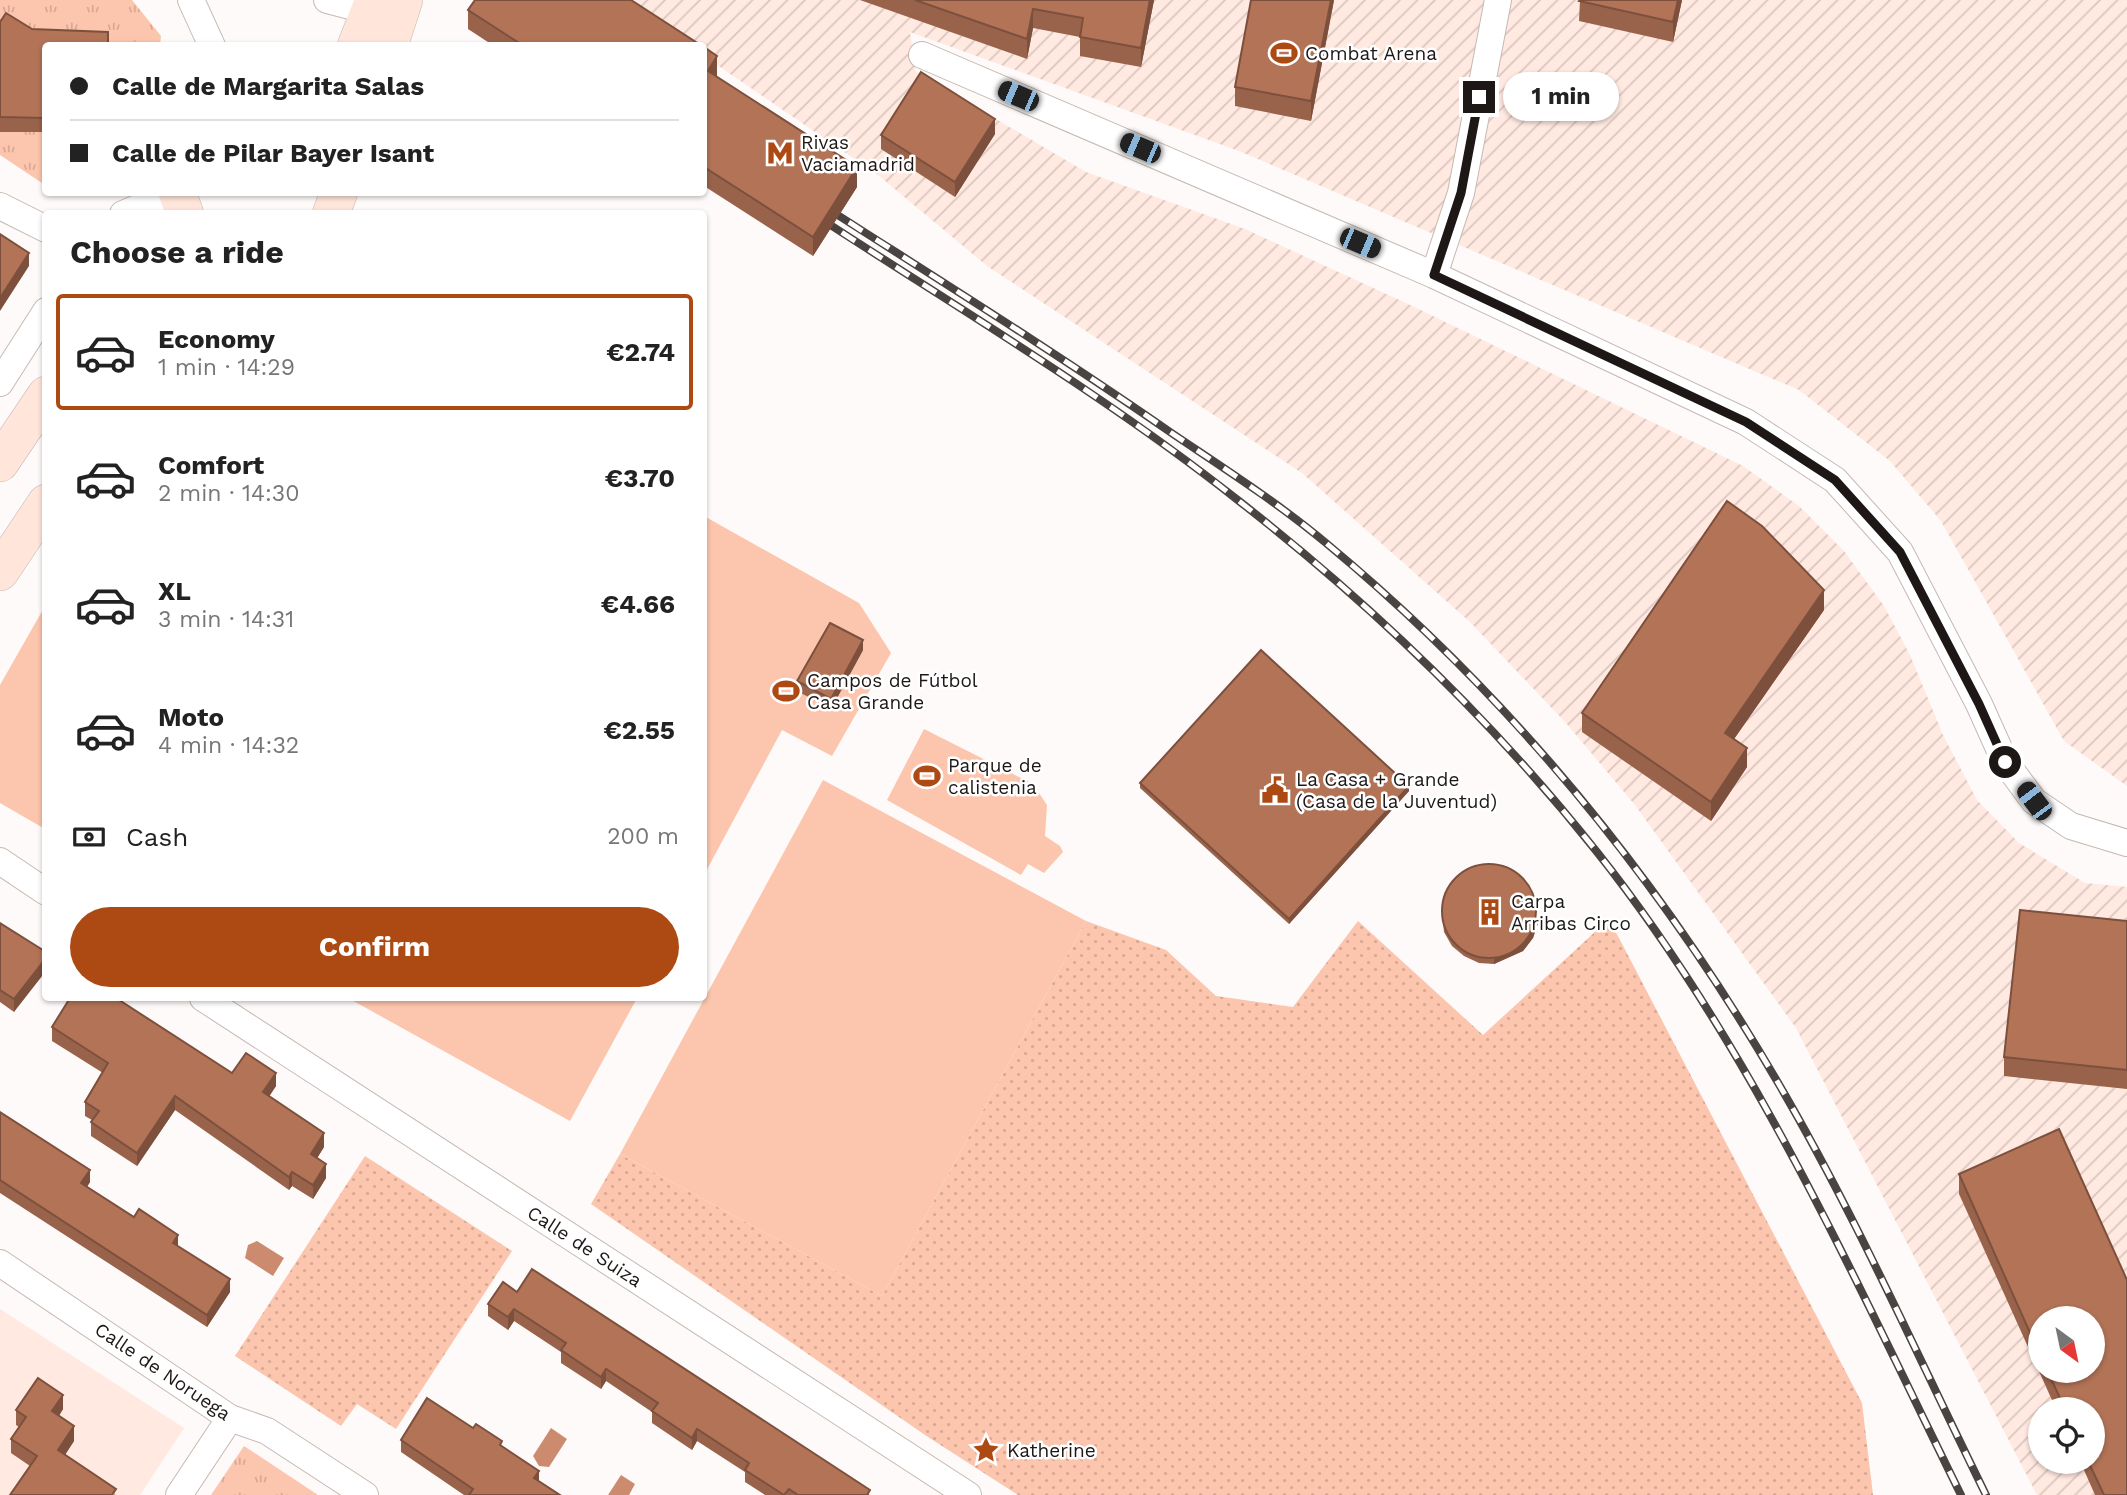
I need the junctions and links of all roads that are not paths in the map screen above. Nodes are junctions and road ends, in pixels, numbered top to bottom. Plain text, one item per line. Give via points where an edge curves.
1 (191, 0) edge
2 (327, 0) edge
3 (404, 0) edge
4 (1498, 0) edge
5 (371, 6) edge
6 (210, 42) edge
7 (358, 42) edge
8 (390, 42) edge
9 (922, 55) dead end
10 (176, 202) edge
11 (0, 206) edge
12 (141, 210) edge
13 (42, 227) edge
14 (1434, 275) junction
15 (42, 317) edge
16 (0, 383) edge
17 (42, 400) edge
18 (0, 463) edge
19 (42, 509) edge
20 (0, 572) edge
21 (2127, 843) edge
22 (0, 861) edge
23 (42, 889) edge
24 (208, 1001) edge
25 (0, 1262) edge
26 (230, 1418) junction
27 (179, 1495) edge
28 (365, 1495) edge
29 (968, 1495) edge

1 - 6 street
2 - 5 street
3 - 8 street
4 - 14 street via 1461,193
5 - 7 street
9 - 14 street
10 - 12 street
11 - 13 street
14 - 21 street via 1746,422 1835,480 1900,552 2005,762 2034,801 2071,826
15 - 16 street
17 - 18 street
19 - 20 street
22 - 23 street
24 - 29 street, Calle de Suiza
25 - 26 street, Calle de Noruega
26 - 27 street
26 - 28 street, Calle de Noruega via 267,1430

